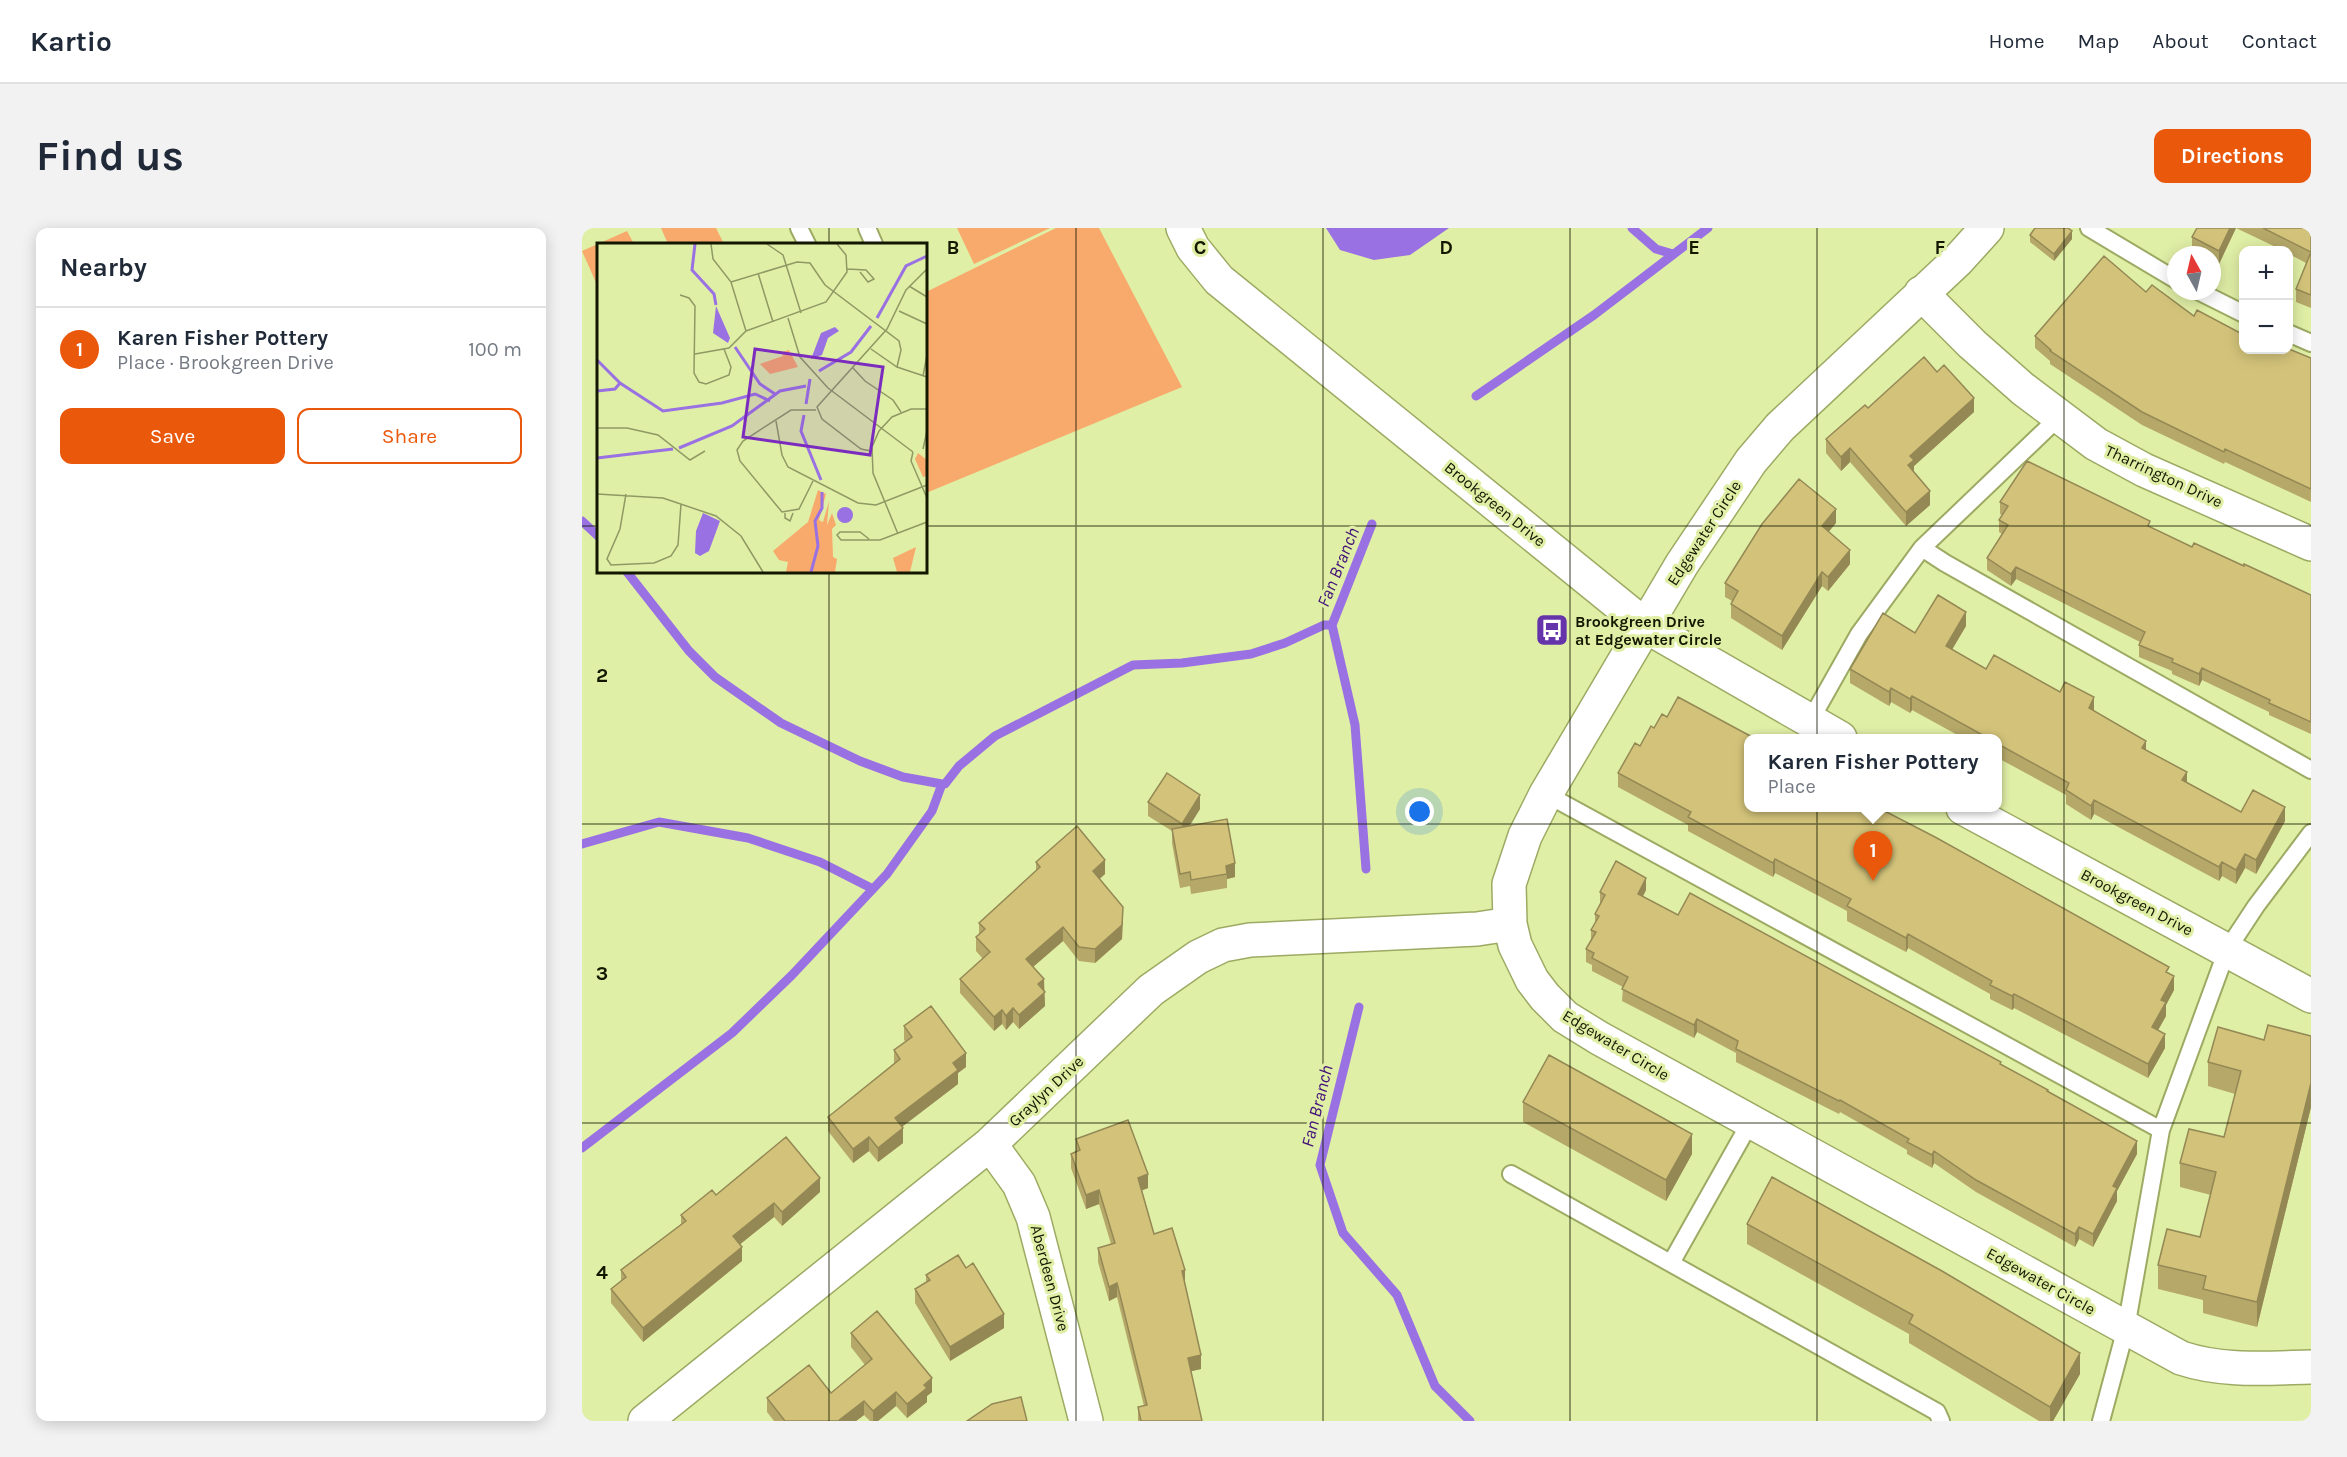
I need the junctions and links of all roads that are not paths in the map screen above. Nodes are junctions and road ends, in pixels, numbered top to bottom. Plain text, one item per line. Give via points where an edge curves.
1 (799, 228) edge
2 (867, 228) edge
3 (1183, 228) edge
4 (1986, 228) edge
5 (2089, 228) edge
6 (806, 243) edge
7 (874, 243) edge
8 (2167, 275) edge
9 (1921, 293) junction
10 (2216, 300) edge
11 (2239, 312) edge
12 (2293, 335) edge
13 (2311, 343) edge
14 (2058, 418) junction
15 (2311, 544) edge
16 (1922, 548) junction
17 (1647, 627) junction
18 (1810, 721) junction
19 (1833, 734) edge
20 (2311, 770) edge
21 (1546, 794) junction
22 (1972, 812) edge
23 (2311, 833) edge
24 (1510, 924) junction
25 (2227, 950) junction
26 (2311, 996) edge
27 (1751, 1121) junction
28 (2161, 1130) junction
29 (990, 1144) junction
30 (1511, 1174) dead end
31 (1671, 1263) junction
32 (2126, 1328) junction
33 (2311, 1367) edge
34 (645, 1421) edge
35 (1086, 1421) edge
36 (1941, 1421) edge
37 (2101, 1421) edge

1 - 6 lane
2 - 7 lane
3 - 17 street, Brookgreen Drive via 1193,248 1219,280
4 - 9 street, Edgewater Circle via 1958,261
5 - 8 lane
9 - 14 street, Tharrington Drive via 1972,344
9 - 17 street, Edgewater Circle via 1780,427 1751,461 1682,564
10 - 11 lane
12 - 13 lane
14 - 15 street, Tharrington Drive via 2144,470
14 - 16 lane
16 - 18 lane via 1859,634
16 - 20 lane
17 - 18 street, Brookgreen Drive
17 - 21 street, Edgewater Circle
18 - 19 street, Brookgreen Drive
21 - 24 street, Edgewater Circle via 1525,836 1509,884
21 - 28 lane
22 - 25 street, Brookgreen Drive
23 - 25 lane
24 - 27 street, Edgewater Circle via 1515,945 1532,980 1565,1017
24 - 29 street, Graylyn Drive via 1250,940 1223,945 1198,957 1151,990
25 - 26 street, Brookgreen Drive
25 - 28 lane
27 - 31 lane
27 - 32 street, Edgewater Circle
28 - 32 lane
29 - 34 street, Graylyn Drive
29 - 35 street, Aberdeen Drive via 1019,1184 1033,1217
30 - 31 lane
31 - 36 lane via 1937,1412
32 - 33 street, Edgewater Circle via 2200,1364 2223,1368
32 - 37 lane

